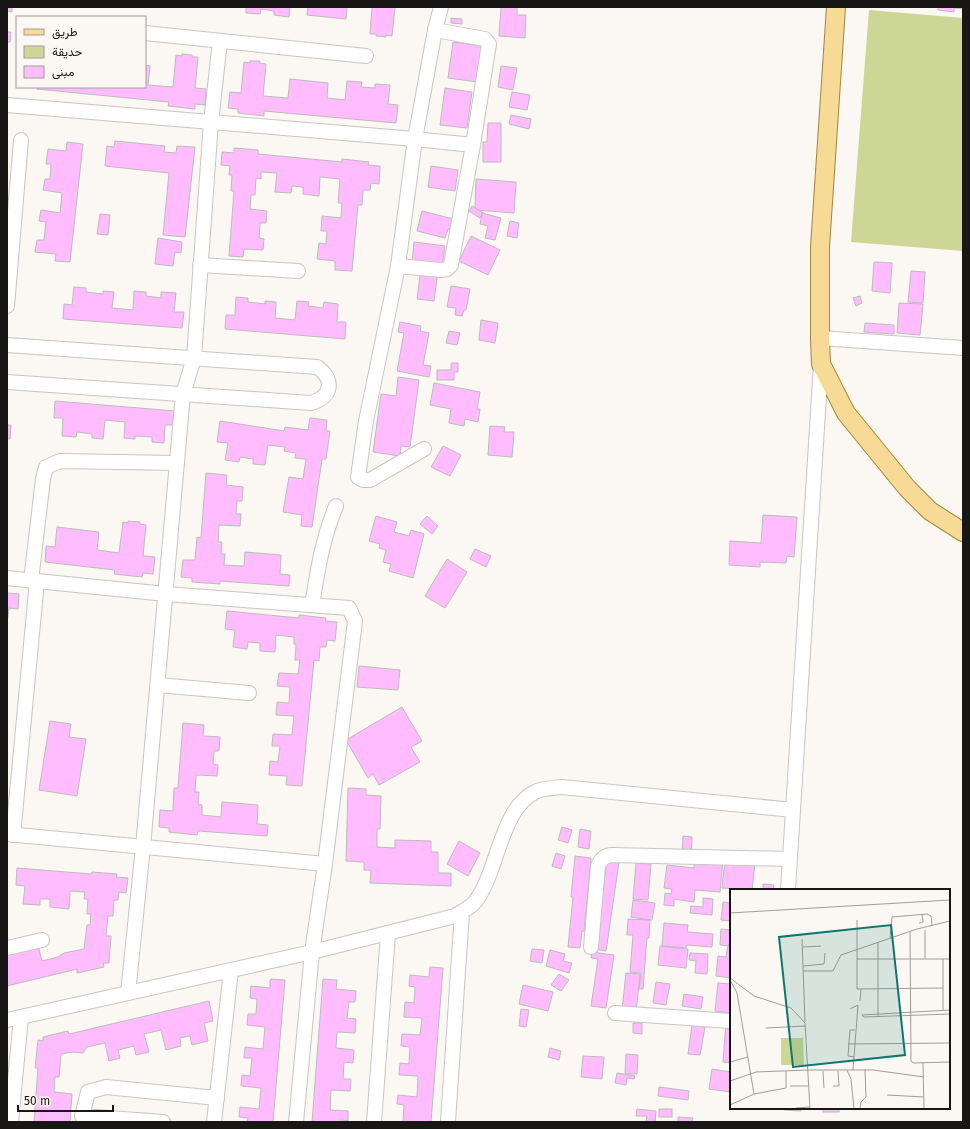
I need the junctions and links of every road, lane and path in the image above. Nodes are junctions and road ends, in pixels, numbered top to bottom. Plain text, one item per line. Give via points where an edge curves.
1 (441, 7) edge
2 (836, 7) edge
3 (435, 30) junction
4 (146, 33) edge
5 (220, 41) junction
6 (366, 56) dead end
7 (7, 105) edge
8 (211, 122) junction
9 (415, 139) junction
10 (21, 140) dead end
11 (473, 145) junction
12 (200, 265) junction
13 (398, 266) junction
14 (298, 271) dead end
15 (7, 306) edge
16 (820, 338) junction
17 (7, 345) edge
18 (963, 348) edge
19 (194, 358) junction
20 (821, 364) junction
21 (7, 382) edge
22 (183, 394) junction
23 (424, 449) dead end
24 (177, 463) junction
25 (336, 506) dead end
26 (963, 532) edge
27 (7, 578) edge
28 (34, 581) junction
29 (166, 594) junction
30 (312, 605) junction
31 (158, 685) junction
32 (249, 693) dead end
33 (793, 810) junction
34 (10, 834) edge
35 (143, 847) junction
36 (790, 859) junction
37 (325, 864) junction
38 (788, 889) edge
39 (462, 912) junction
40 (388, 934) junction
41 (42, 940) dead end
42 (591, 947) dead end
43 (7, 948) edge
44 (312, 952) junction
45 (231, 970) junction
46 (128, 993) junction
47 (615, 1013) dead end
48 (21, 1017) junction
49 (7, 1020) edge
50 (730, 1021) edge
51 (12, 1058) edge
52 (216, 1098) junction
53 (82, 1119) edge
54 (11, 1122) edge
55 (163, 1122) edge
56 (214, 1122) edge
57 (296, 1122) edge
58 (374, 1122) edge
59 (448, 1122) edge

1 - 3 street
2 - 16 main road via 820,246
3 - 9 street
3 - 11 street via 485,39 489,44
4 - 5 street
5 - 6 street
5 - 8 street
7 - 8 street
8 - 9 street
8 - 12 street
9 - 11 street
9 - 13 street
10 - 15 street
11 - 13 street via 451,265 441,270
12 - 14 street
12 - 19 street
13 - 23 street via 366,421 358,477 370,480
16 - 18 street
16 - 20 main road
17 - 19 street
19 - 22 street
19 - 22 street via 317,367 328,379 329,388 319,401 311,403
20 - 26 main road via 846,413 907,488 930,511
20 - 33 street
21 - 22 street
22 - 24 street
24 - 28 street via 60,462 46,467
24 - 29 street
25 - 30 street via 321,550
27 - 28 street
28 - 29 street
28 - 34 street
29 - 30 street
29 - 31 street
30 - 37 street via 349,608 355,621
31 - 32 street
31 - 35 street
33 - 36 street
33 - 39 street via 562,787 536,791 521,801 517,807 484,885 474,903
34 - 35 street
35 - 37 street
35 - 46 street
36 - 38 street
36 - 42 street via 605,856 598,866
37 - 44 street
39 - 40 street
39 - 59 street
40 - 44 street
40 - 58 street
41 - 43 street
44 - 45 street
44 - 57 street
45 - 46 street
45 - 52 street
46 - 48 street
47 - 50 street
48 - 49 street
48 - 51 street
51 - 54 street
52 - 53 street via 106,1087 88,1092
52 - 56 street
53 - 55 street

